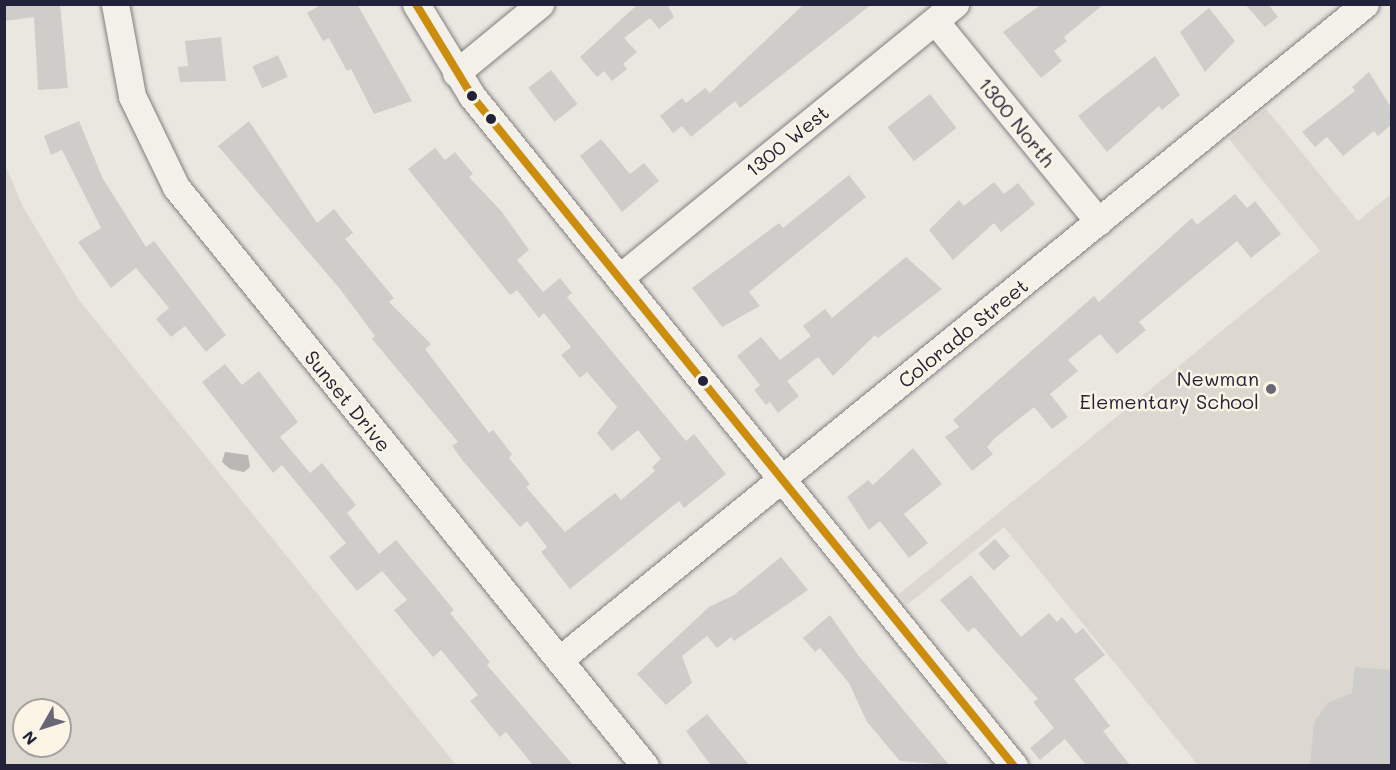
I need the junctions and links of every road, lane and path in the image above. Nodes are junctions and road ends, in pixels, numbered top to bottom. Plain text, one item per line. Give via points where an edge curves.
1 (115, 4) edge
2 (416, 4) edge
3 (540, 4) edge
4 (1365, 4) edge
5 (945, 13) edge
6 (456, 73) junction
7 (1099, 222) junction
8 (619, 278) junction
9 (782, 479) junction
10 (559, 660) junction
11 (645, 765) edge
12 (1014, 765) edge

1 - 10 street, Sunset Drive via 132,96 176,187
2 - 6 street
3 - 6 street
4 - 7 street, Colorado Street
5 - 7 street, 1300 North
5 - 8 street, 1300 West
6 - 8 street
7 - 9 street, Colorado Street
8 - 9 street
9 - 10 street, Colorado Street
9 - 12 street
10 - 11 street, Sunset Drive

